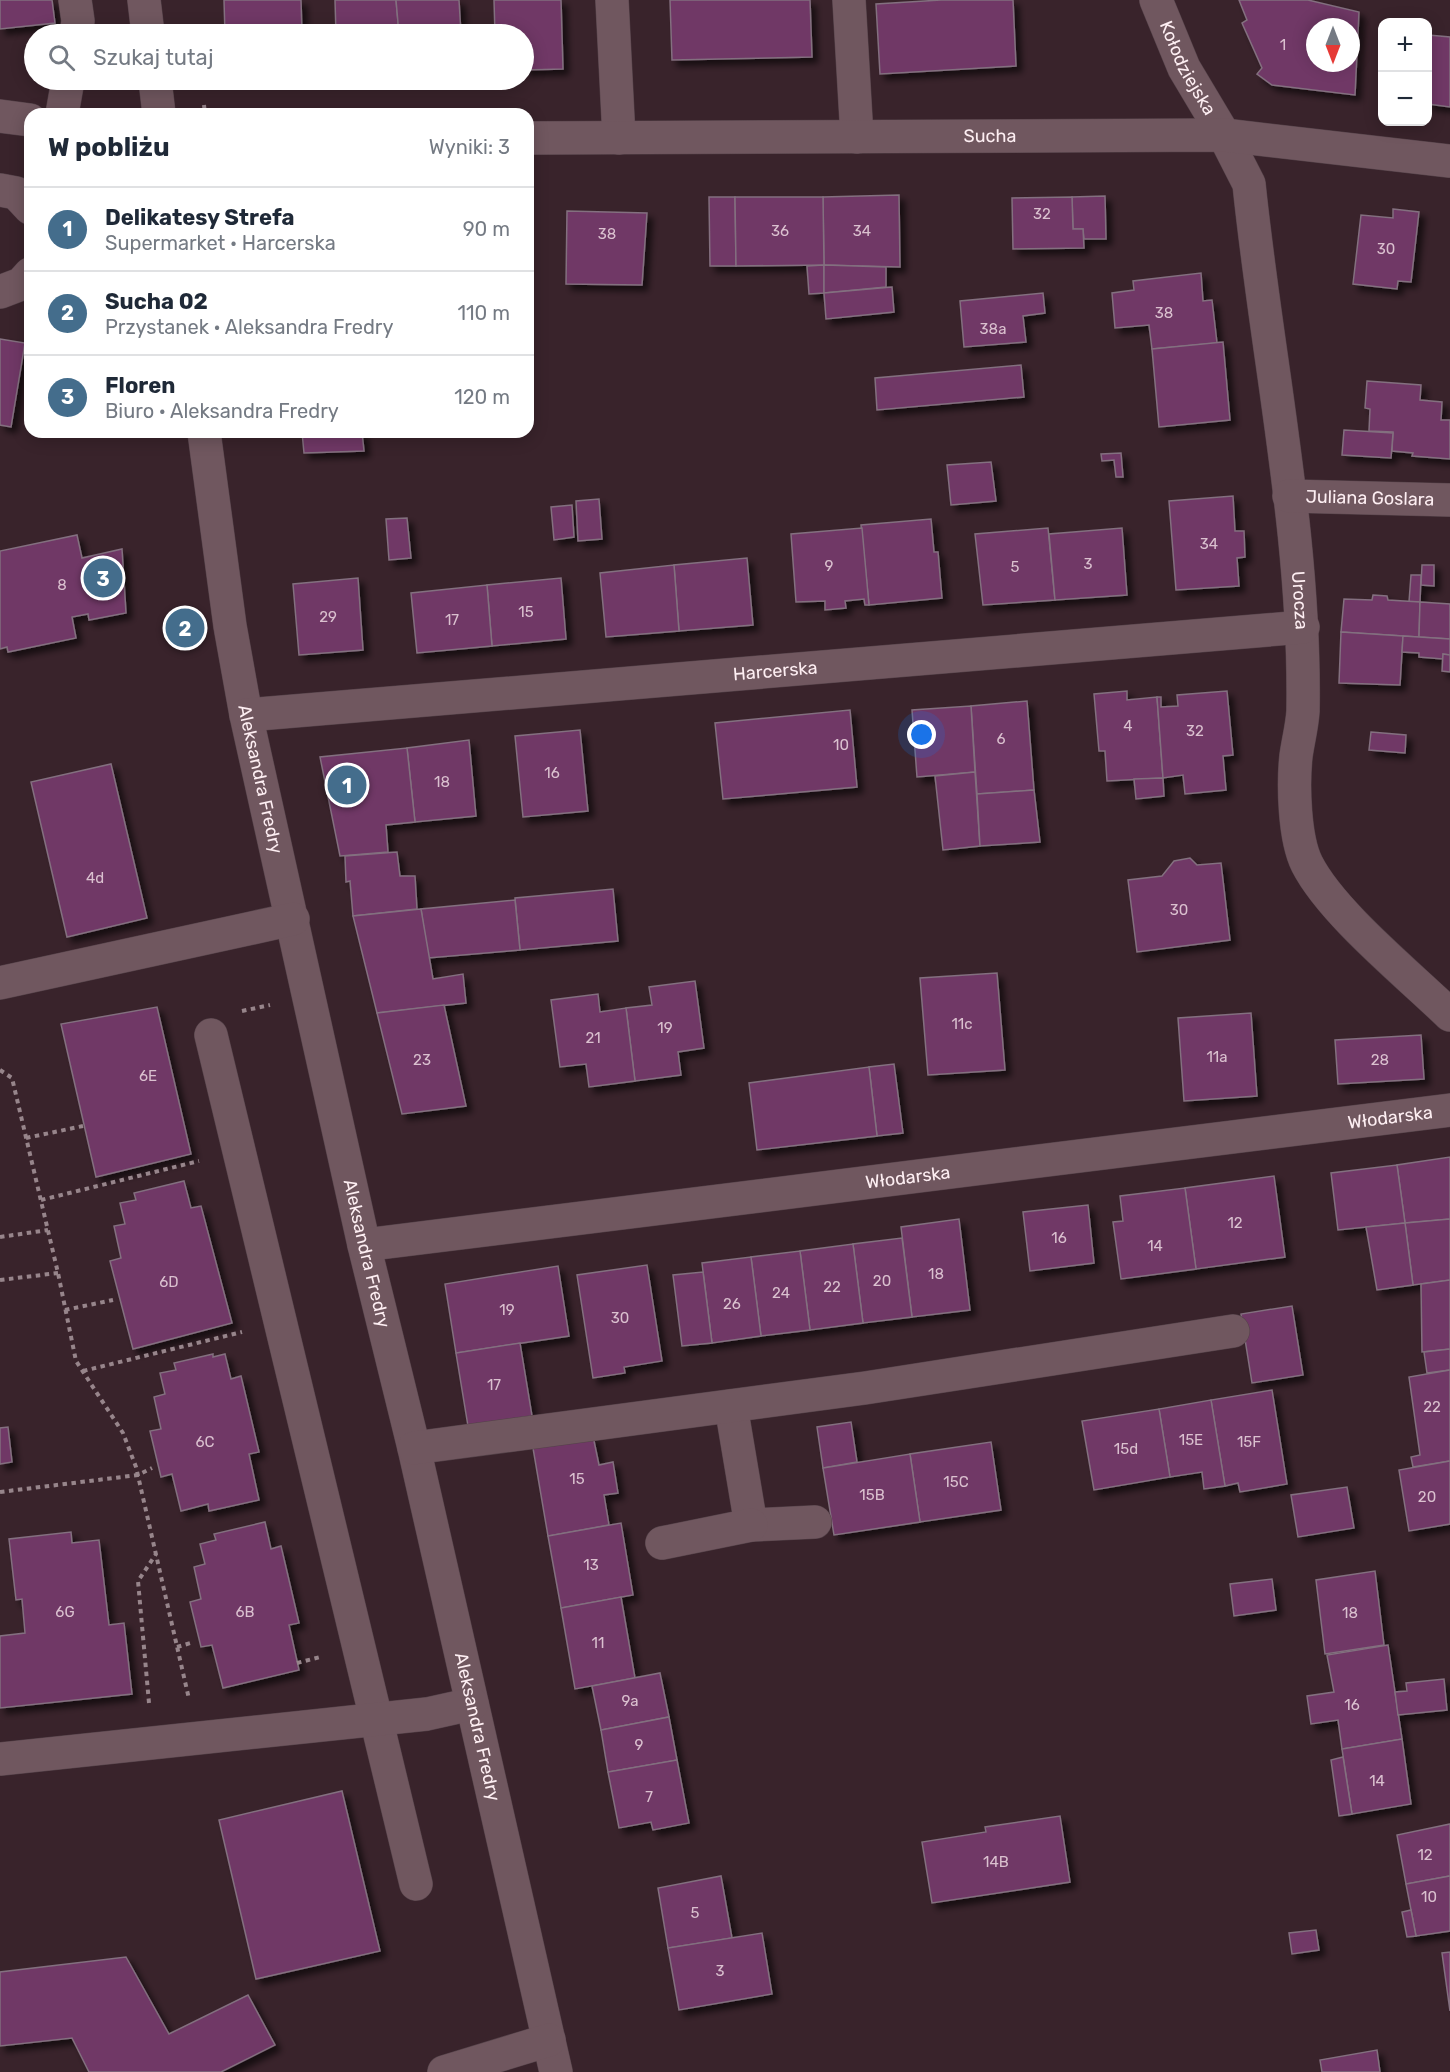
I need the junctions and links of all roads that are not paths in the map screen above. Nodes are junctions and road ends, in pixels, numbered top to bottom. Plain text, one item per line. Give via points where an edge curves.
1 (75, 0) edge
2 (144, 0) edge
3 (612, 0) edge
4 (849, 0) edge
5 (1156, 0) edge
6 (77, 24) edge
7 (147, 24) edge
8 (66, 90) edge
9 (155, 90) edge
10 (63, 108) edge
11 (158, 108) edge
12 (0, 116) edge
13 (24, 119) edge
14 (1224, 135) junction
15 (857, 137) junction
16 (534, 138) edge
17 (619, 138) junction
18 (1450, 161) edge
19 (0, 190) edge
20 (24, 202) edge
21 (24, 281) edge
22 (0, 292) edge
23 (205, 438) edge
24 (1289, 496) junction
25 (1450, 500) edge
26 (1303, 627) junction
27 (246, 716) junction
28 (293, 919) junction
29 (0, 982) edge
30 (1450, 1015) edge
31 (211, 1035) dead end
32 (1450, 1110) edge
33 (364, 1245) junction
34 (1233, 1332) dead end
35 (731, 1406) junction
36 (414, 1448) junction
37 (815, 1522) dead end
38 (751, 1525) junction
39 (662, 1543) dead end
40 (472, 1704) junction
41 (376, 1719) junction
42 (0, 1759) edge
43 (416, 1884) dead end
44 (549, 2040) junction
45 (444, 2072) edge
46 (556, 2072) edge

1 - 6 street
2 - 7 street
3 - 17 street
4 - 15 street
5 - 14 street, Kołodziejska via 1184,68
8 - 10 street
9 - 11 street
12 - 13 street
14 - 15 street, Sucha
14 - 18 street, Sucha
14 - 24 street, Urocza via 1249,184
15 - 17 street, Sucha
16 - 17 street, Sucha
19 - 20 street via 16,193
21 - 22 street
23 - 27 street, Aleksandra Fredry
24 - 25 street, Juliana Goslara
24 - 26 street, Urocza
26 - 27 street, Harcerska
26 - 30 street, Urocza via 1302,725 1295,796 1307,863 1344,913
27 - 28 street, Aleksandra Fredry
28 - 29 street
28 - 33 street, Aleksandra Fredry
31 - 41 street
32 - 33 street, Włodarska
33 - 36 street, Aleksandra Fredry
34 - 35 street
35 - 36 street
35 - 38 street
36 - 40 street, Aleksandra Fredry
37 - 38 street
38 - 39 street
40 - 41 street
40 - 44 street, Aleksandra Fredry
41 - 42 street
41 - 43 street
44 - 45 street
44 - 46 street, Aleksandra Fredry

